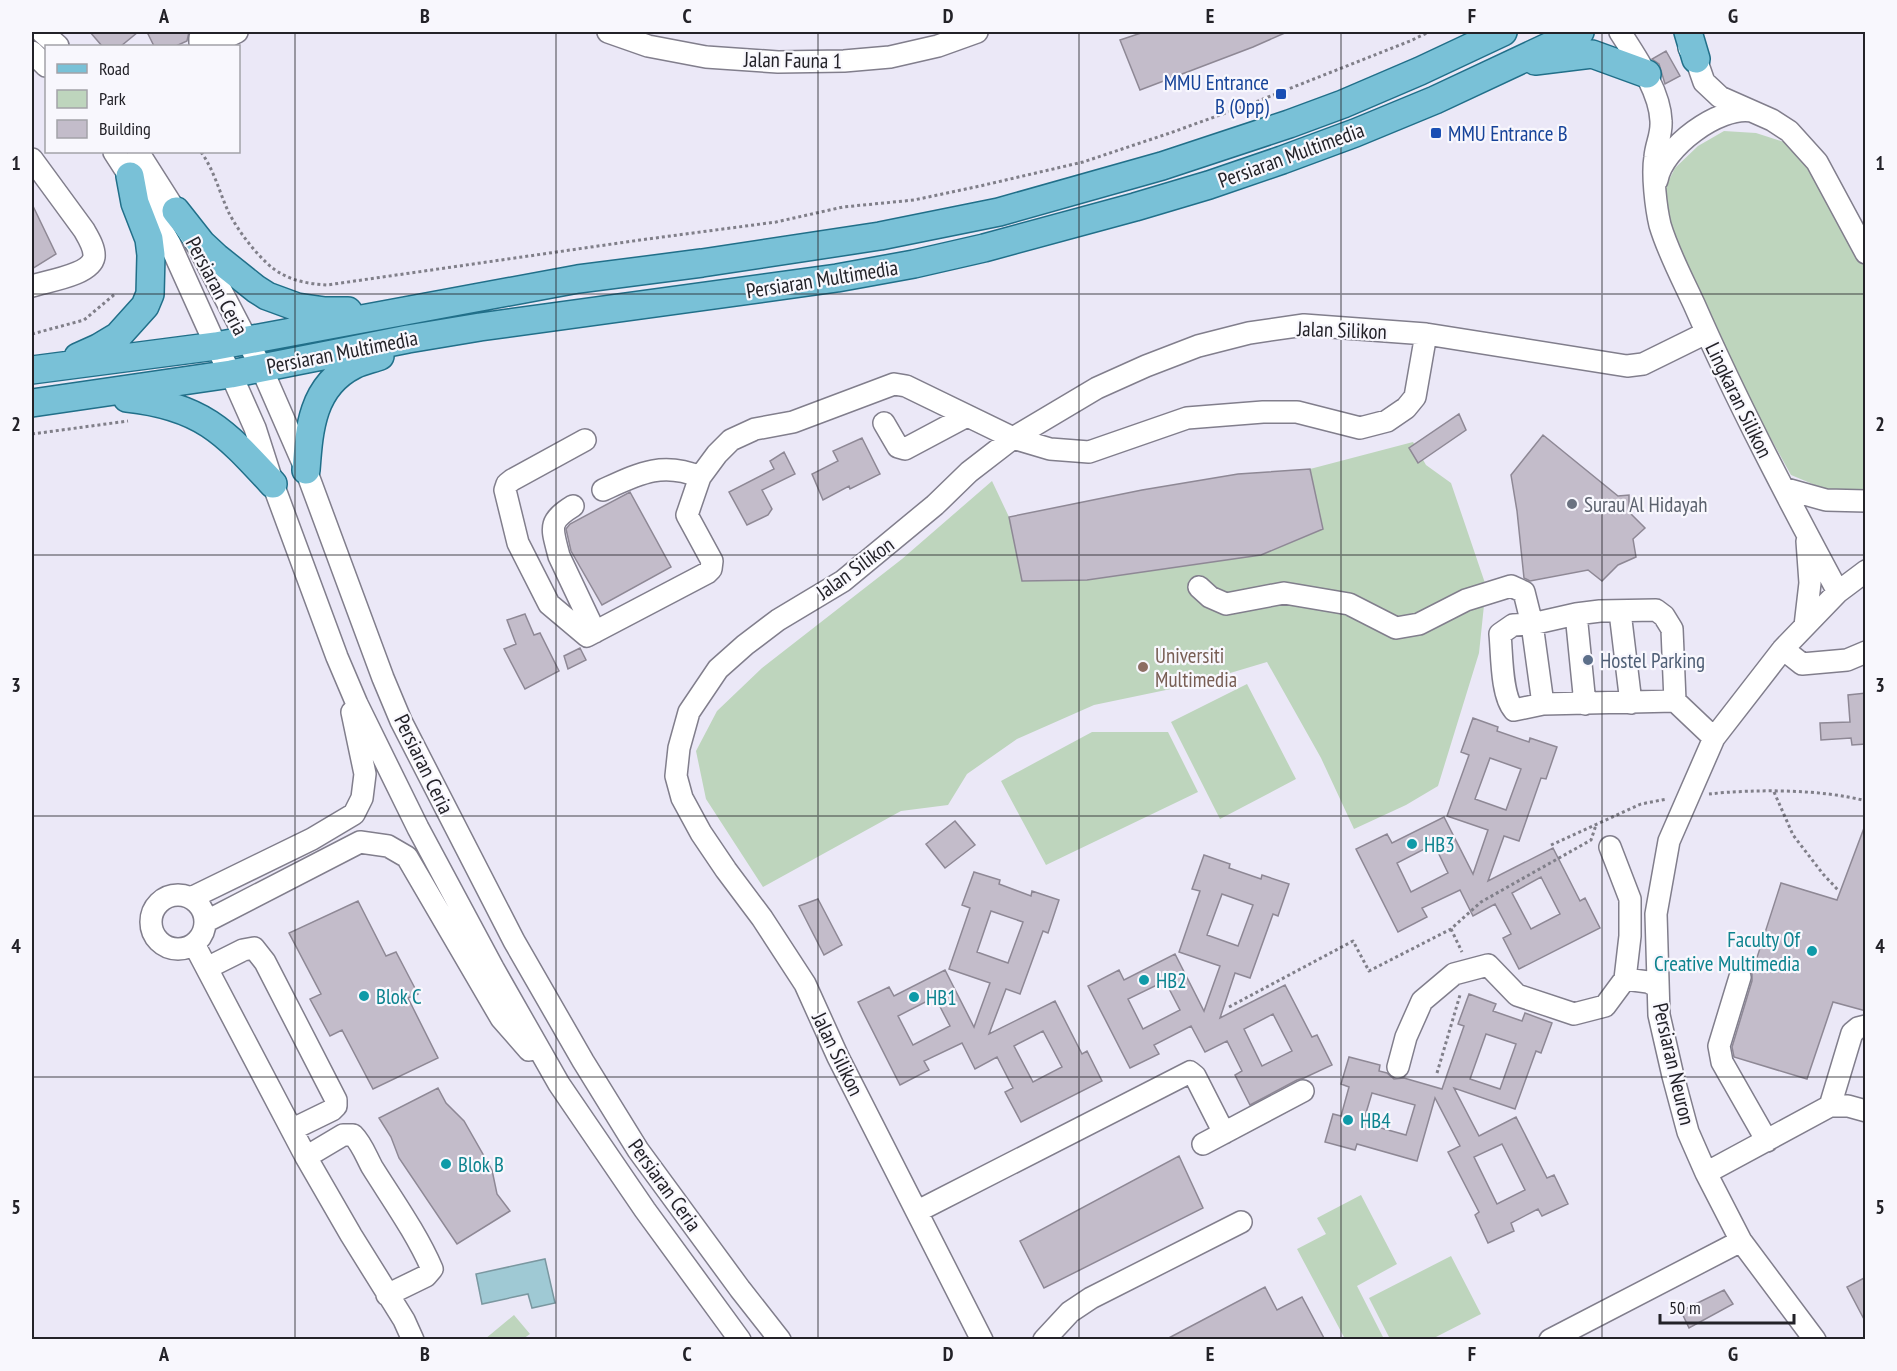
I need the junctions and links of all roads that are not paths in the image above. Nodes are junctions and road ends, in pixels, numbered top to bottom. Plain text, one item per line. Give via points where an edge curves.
1 (42, 32) edge
2 (211, 32) edge
3 (237, 32) edge
4 (608, 32) edge
5 (977, 32) edge
6 (1503, 32) edge
7 (1580, 32) edge
8 (1620, 32) edge
9 (1678, 32) edge
10 (1688, 32) edge
11 (57, 45) edge
12 (32, 52) edge
13 (1696, 59) junction
14 (1515, 63) junction
15 (45, 65) edge
16 (1647, 74) junction
17 (1752, 111) junction
18 (116, 153) edge
19 (134, 164) edge
20 (35, 169) edge
21 (1656, 201) junction
22 (176, 211) junction
23 (1866, 253) edge
24 (32, 286) edge
25 (441, 304) junction
26 (480, 327) junction
27 (1706, 333) junction
28 (1426, 334) junction
29 (246, 340) junction
30 (216, 346) junction
31 (58, 365) junction
32 (261, 367) junction
33 (32, 369) edge
34 (231, 374) junction
35 (59, 399) junction
36 (32, 403) edge
37 (967, 416) junction
38 (884, 423) dead end
39 (1013, 438) junction
40 (585, 440) dead end
41 (306, 470) junction
42 (700, 477) junction
43 (273, 484) junction
44 (1783, 488) junction
45 (603, 490) dead end
46 (1866, 501) edge
47 (573, 506) dead end
48 (1806, 532) junction
49 (1866, 571) edge
50 (1199, 587) dead end
51 (1838, 592) junction
52 (1620, 612) junction
53 (1576, 614) junction
54 (1532, 624) junction
55 (1805, 626) junction
56 (595, 632) junction
57 (1783, 649) junction
58 (337, 657) junction
59 (1862, 661) edge
60 (1675, 701) junction
61 (1630, 703) junction
62 (1543, 704) junction
63 (1584, 704) junction
64 (1714, 738) junction
65 (1610, 847) dead end
66 (191, 898) junction
67 (205, 922) junction
68 (194, 944) junction
69 (207, 968) junction
70 (1740, 977) dead end
71 (1625, 979) junction
72 (1658, 987) junction
73 (1866, 1026) edge
74 (1398, 1067) dead end
75 (559, 1084) junction
76 (1303, 1091) dead end
77 (1830, 1106) junction
78 (1866, 1110) edge
79 (293, 1129) junction
80 (1224, 1133) junction
81 (1767, 1141) junction
82 (1203, 1144) dead end
83 (306, 1157) junction
84 (1706, 1173) junction
85 (918, 1211) junction
86 (1241, 1222) dead end
87 (1741, 1241) junction
88 (387, 1295) junction
89 (413, 1340) edge
90 (740, 1340) edge
91 (780, 1340) edge
92 (982, 1340) edge
93 (1044, 1340) edge
94 (1550, 1340) edge
95 (1815, 1340) edge

1 - 11 street
2 - 3 street via 200,38 200,43 210,45
4 - 5 street, Jalan Fauna 1 via 648,46 705,57 778,62 890,57
6 - 25 main road, Persiaran Multimedia via 1420,71 1289,124 1173,163 999,212 880,236 578,279
7 - 14 main road, Persiaran Multimedia
8 - 16 street, Lingkaran Silikon
9 - 13 street
10 - 13 main road
12 - 15 street
13 - 17 street via 1704,82 1720,97
14 - 16 main road via 1592,54
14 - 26 main road, Persiaran Multimedia via 1355,133 1262,167 984,248 837,278
16 - 21 street, Lingkaran Silikon via 1661,118 1655,157
17 - 21 street, Lingkaran Silikon via 1741,109 1702,125 1683,141 1658,174
17 - 23 street via 1789,131 1817,162
18 - 19 street, Persiaran Ceria
19 - 22 street, Persiaran Ceria
19 - 30 street, Persiaran Ceria
19 - 31 main road via 135,202 151,255 150,294 145,306 118,336
20 - 24 street via 84,230 94,256 83,271
21 - 27 street, Lingkaran Silikon via 1670,253
22 - 25 main road via 202,244 255,289 297,307 325,311
22 - 29 street, Persiaran Ceria
25 - 29 main road, Persiaran Multimedia
26 - 32 main road, Persiaran Multimedia
26 - 41 main road via 354,365 338,376 318,399
27 - 28 street, Jalan Silikon via 1643,364 1627,366
27 - 44 street, Lingkaran Silikon
28 - 39 street, Jalan Silikon via 1304,325 1248,333 1198,346 1146,366 1097,388
28 - 39 street via 1415,397 1387,421 1360,428 1297,412 1263,412 1187,418 1089,452 1050,450
29 - 30 main road, Persiaran Multimedia
29 - 32 street, Persiaran Ceria
30 - 31 main road, Persiaran Multimedia
30 - 34 street, Persiaran Ceria
31 - 33 main road, Persiaran Multimedia
32 - 34 main road, Persiaran Multimedia
32 - 41 street, Persiaran Ceria
34 - 35 main road, Persiaran Multimedia
34 - 43 street, Persiaran Ceria
35 - 36 main road, Persiaran Multimedia
35 - 43 main road via 112,396 182,409 207,420 226,435
37 - 38 street via 905,449 898,447
37 - 39 street
37 - 42 street via 894,384 793,422 755,429 731,440
39 - 85 street, Jalan Silikon via 843,581 778,620 718,669 689,712 679,748 676,776 682,798 701,833 805,984
40 - 56 street via 512,480 505,490 518,543 549,604 587,636
41 - 91 street, Persiaran Ceria via 401,721 514,941 638,1150
42 - 45 street via 677,470 651,470
42 - 56 street via 687,515 712,561 711,569
43 - 58 street, Persiaran Ceria
44 - 46 street via 1826,501
44 - 48 street, Lingkaran Silikon
47 - 56 street via 554,522 556,544
48 - 51 street, Lingkaran Silikon
48 - 55 street via 1810,584
49 - 51 street, Persiaran Neuron
50 - 54 street via 1226,604 1284,594 1350,604 1396,628 1419,624 1466,600 1511,586 1524,592
51 - 55 street, Persiaran Neuron
52 - 53 street
52 - 60 street via 1656,610 1664,615 1672,629
52 - 61 street
53 - 54 street
53 - 63 street
54 - 62 street
54 - 62 street via 1513,625 1500,634 1506,694 1514,710
55 - 57 street, Persiaran Neuron
57 - 59 street via 1802,664
57 - 64 street, Persiaran Neuron
58 - 66 street via 366,774 362,798 354,814
58 - 75 street, Persiaran Ceria via 418,828
60 - 61 street
60 - 64 street
61 - 63 street
62 - 63 street
64 - 72 street, Persiaran Neuron via 1669,841 1656,914
65 - 71 street via 1630,899
66 - 67 street via 201,908
66 - 68 street via 166,898 156,906 151,918 152,930 164,945 183,948
67 - 68 street
67 - 75 street via 360,842 388,846 406,857 501,1018
68 - 69 street
69 - 79 street
69 - 79 street via 254,948 265,962 336,1100 332,1110
70 - 81 street via 1719,1046 1722,1062
71 - 72 street
71 - 74 street via 1605,1006 1574,1014 1517,995 1488,964 1454,974 1422,1001
72 - 84 street, Persiaran Neuron via 1659,1015 1672,1076 1688,1132
73 - 77 street via 1852,1033
75 - 90 street, Persiaran Ceria
76 - 80 street
77 - 78 street
77 - 81 street
79 - 83 street
80 - 82 street
80 - 85 street via 1190,1072
81 - 84 street
83 - 88 street
83 - 88 street via 343,1136 353,1135 403,1215 432,1269 426,1276
84 - 87 street, Persiaran Neuron
85 - 92 street, Jalan Silikon
86 - 93 street via 1091,1298 1070,1312
87 - 94 street
87 - 95 street, Persiaran Neuron
88 - 89 street

